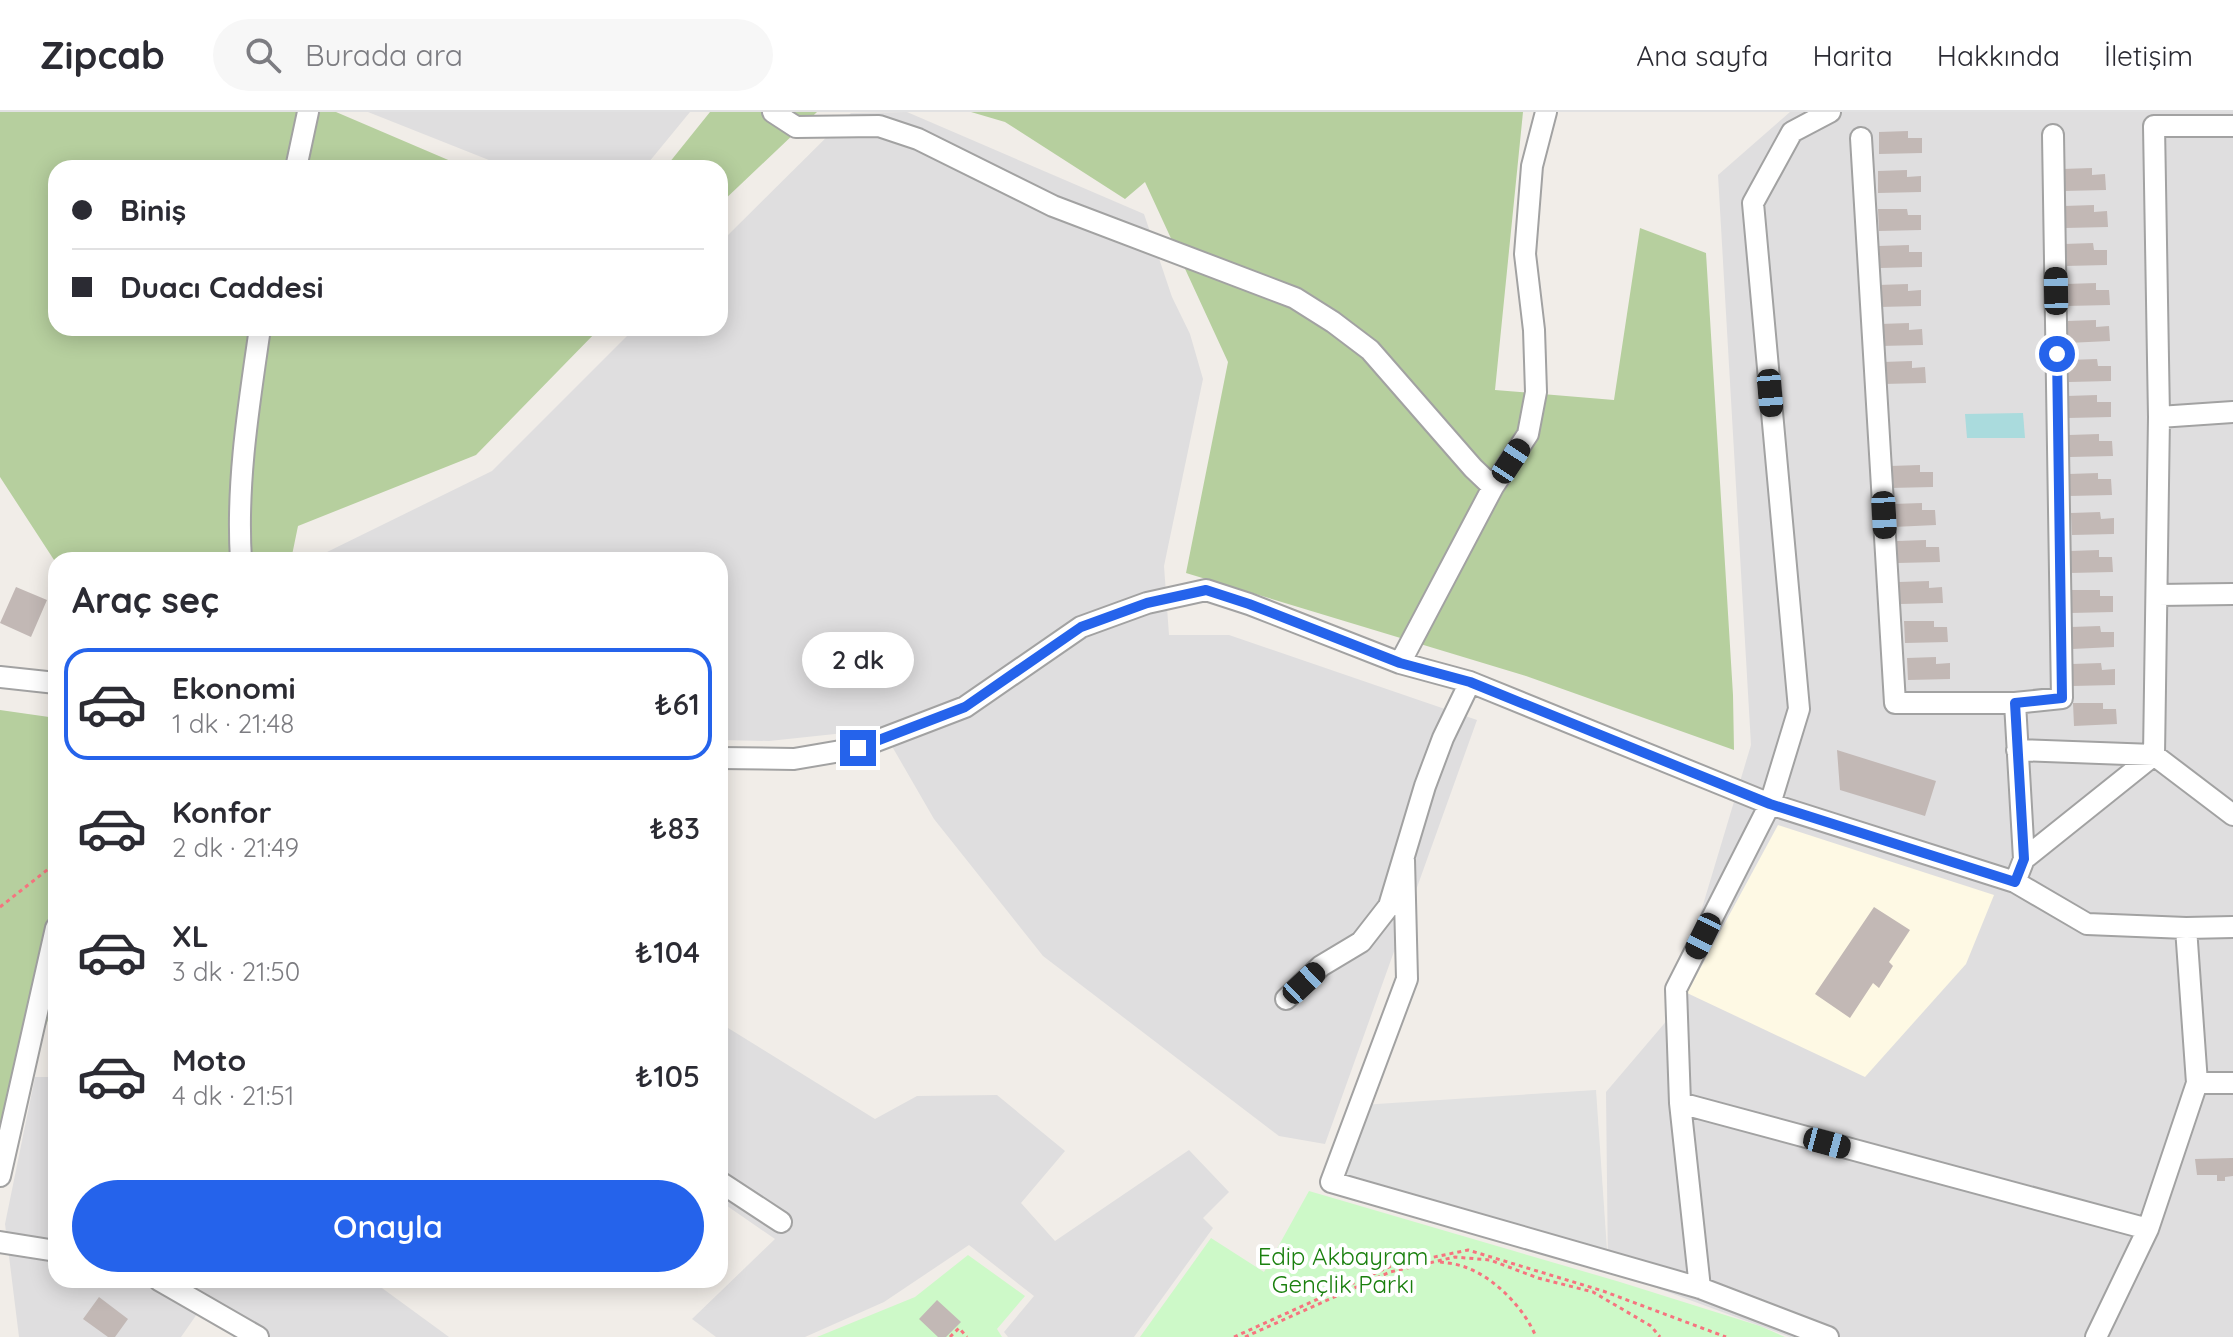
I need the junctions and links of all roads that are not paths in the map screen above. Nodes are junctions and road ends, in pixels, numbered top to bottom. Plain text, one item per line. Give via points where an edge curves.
1 (308, 112) edge
2 (773, 112) edge
3 (1546, 112) edge
4 (1830, 112) edge
5 (2155, 119) edge
6 (2233, 126) edge
7 (2053, 135) dead end
8 (1861, 138) dead end
9 (298, 160) edge
10 (259, 336) edge
11 (2233, 412) edge
12 (2159, 417) junction
13 (1493, 487) junction
14 (241, 552) edge
15 (2233, 594) edge
16 (2158, 595) junction
17 (1400, 663) junction
18 (0, 677) edge
19 (48, 682) edge
20 (1470, 682) junction
21 (2015, 703) junction
22 (2017, 750) junction
23 (2154, 755) junction
24 (728, 758) edge
25 (1770, 804) junction
26 (2233, 815) edge
27 (2024, 859) junction
28 (1404, 860) junction
29 (2015, 882) junction
30 (2233, 927) edge
31 (2186, 928) junction
32 (48, 963) edge
33 (1286, 999) dead end
34 (2197, 1083) junction
35 (2233, 1083) edge
36 (1680, 1103) junction
37 (0, 1176) edge
38 (728, 1187) edge
39 (781, 1222) dead end
40 (2148, 1229) junction
41 (0, 1242) edge
42 (48, 1250) edge
43 (173, 1288) edge
44 (1700, 1288) junction
45 (258, 1337) edge
46 (1828, 1337) edge
47 (2096, 1337) edge

1 - 9 street
2 - 13 street via 796,127 879,126 918,139 1053,206 1295,298 1370,350
3 - 13 street via 1532,166 1525,254 1536,392 1528,434
4 - 25 street via 1792,132 1753,203 1799,709
5 - 6 street
5 - 12 street
7 - 21 street via 2062,698
8 - 21 street via 1895,703
10 - 14 street via 249,402
11 - 12 street
12 - 16 street
13 - 17 street
15 - 16 street
16 - 23 street
17 - 20 street
17 - 24 street via 1206,590 1147,603 1081,627 965,707 858,748 794,759
18 - 19 street
20 - 25 street
20 - 28 street via 1425,786
21 - 22 street
22 - 23 street
22 - 27 street
23 - 26 street
23 - 27 street
25 - 29 street
25 - 36 street via 1676,989
27 - 29 street
28 - 33 street via 1389,906 1377,924
28 - 44 street via 1407,979 1331,1182
29 - 31 street via 2087,924
30 - 31 street
31 - 34 street
32 - 37 street
34 - 35 street
34 - 40 street
36 - 40 street
36 - 44 street
38 - 39 street
40 - 47 street
41 - 42 street
43 - 45 street
44 - 46 street

